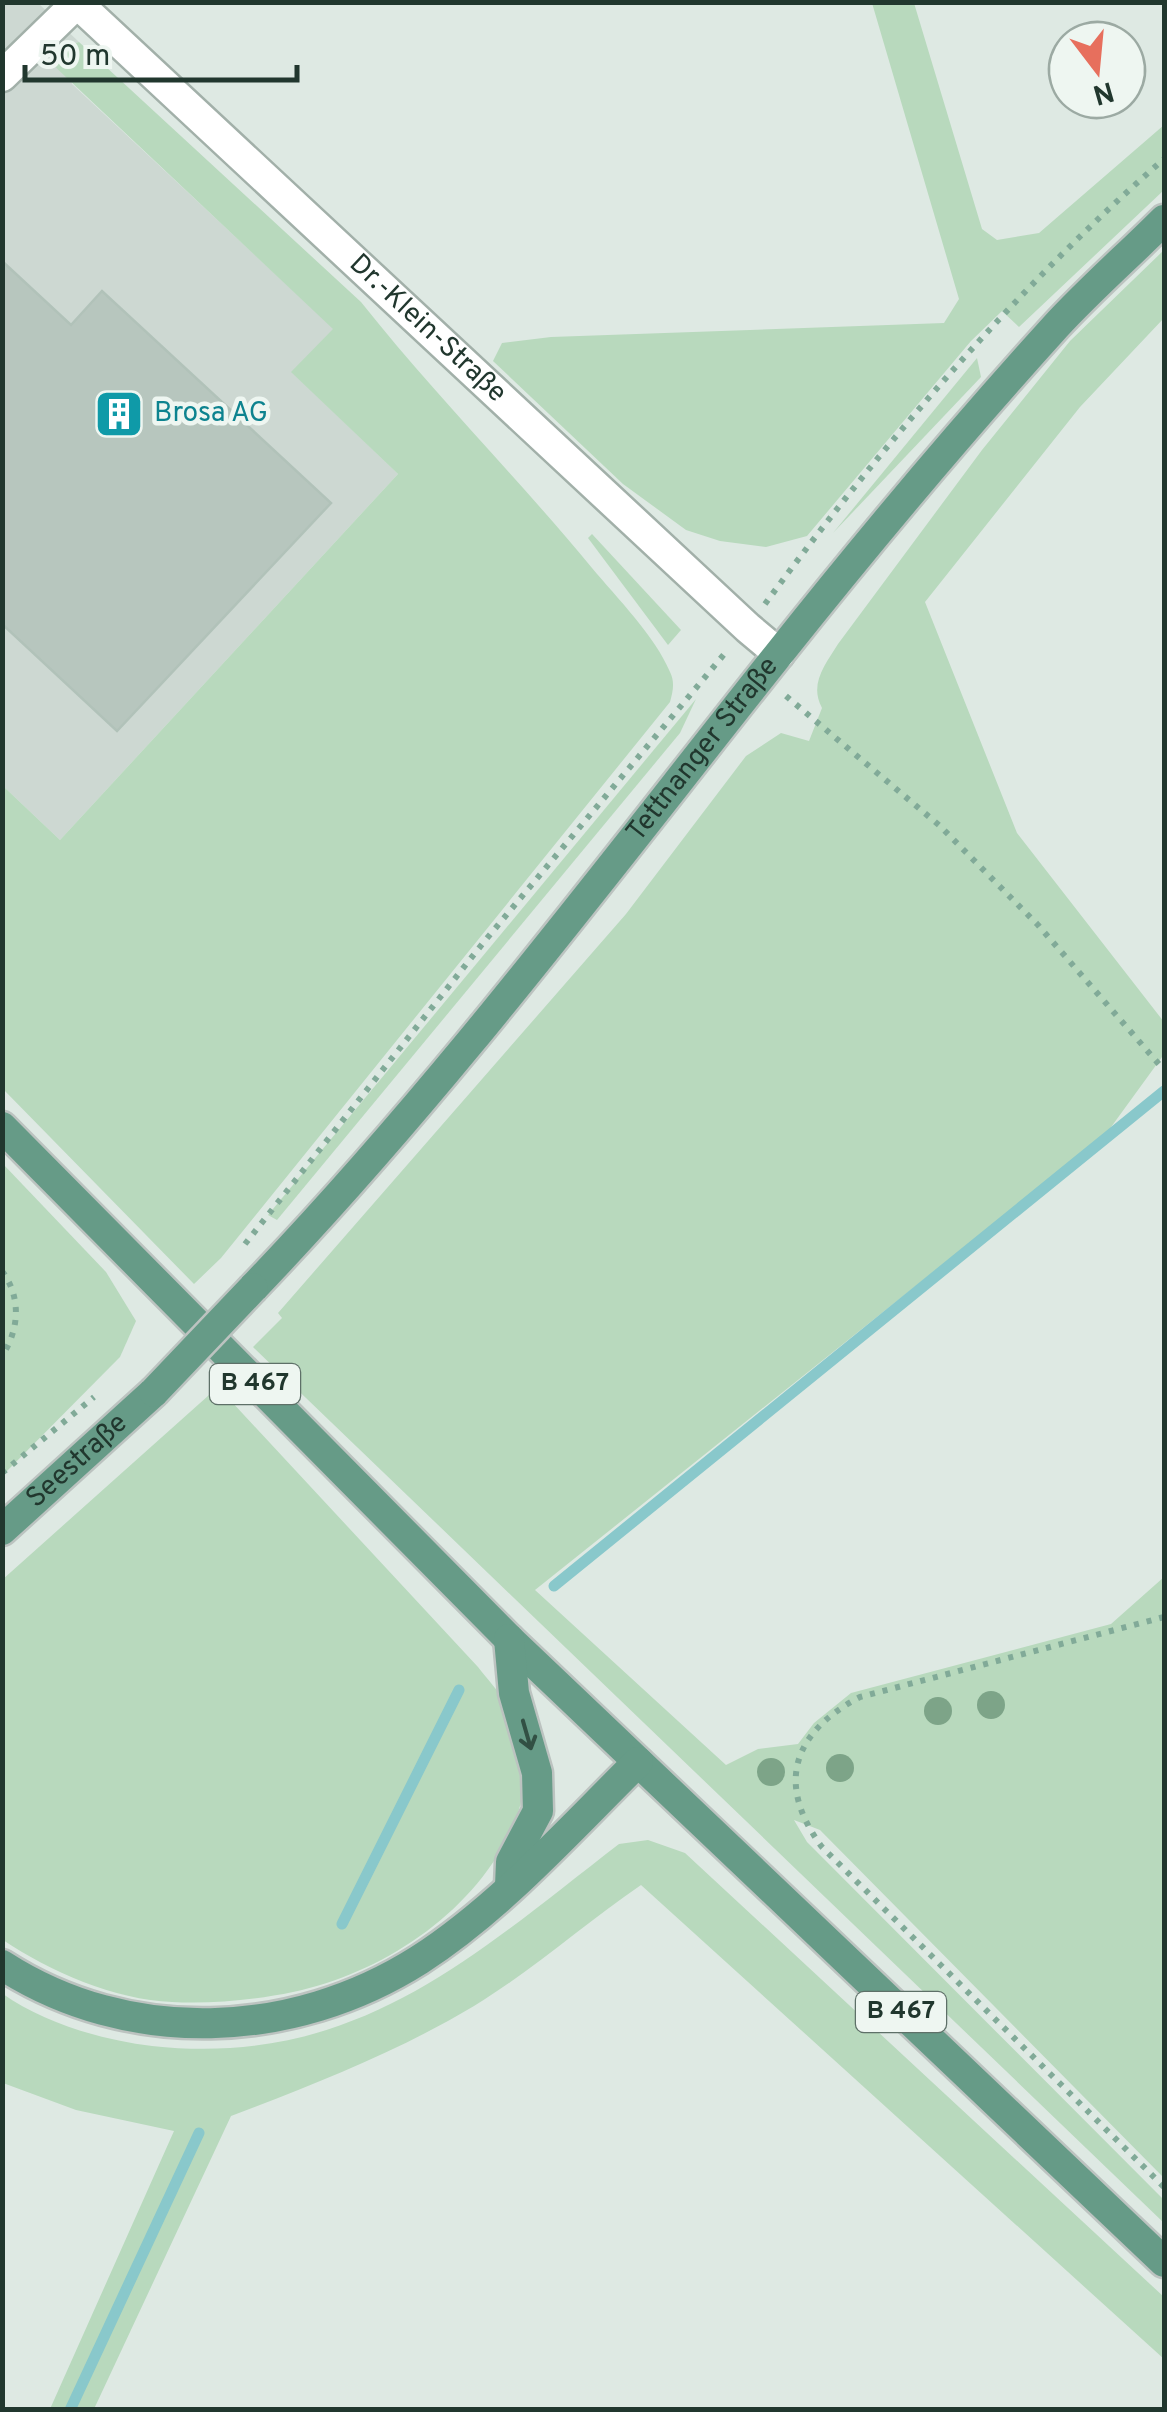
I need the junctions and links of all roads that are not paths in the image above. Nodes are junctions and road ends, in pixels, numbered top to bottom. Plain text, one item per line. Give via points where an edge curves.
1 (76, 3) edge
2 (2, 76) edge
3 (1164, 220) edge
4 (771, 665) junction
5 (2, 1127) edge
6 (154, 1392) joint
7 (2, 1530) edge
8 (509, 1639) junction
9 (638, 1762) junction
10 (510, 1886) junction
11 (2, 1965) edge
12 (1164, 2262) edge

1 - 2 street
1 - 4 street, Dr.-Klein-Straße via 748,628
3 - 4 main road, Tettnanger Straße via 1059,323
4 - 6 main road, Tettnanger Straße, bridge via 502,1006 317,1221
5 - 8 main road, B 467
6 - 7 main road, Seestraße
8 - 9 main road, B 467
8 -> 10 main road via 514,1694 537,1773 538,1811 510,1862
9 - 10 main road
9 - 12 main road, B 467
10 - 11 main road via 418,1960 370,1985 250,2022 138,2020 32,1984

